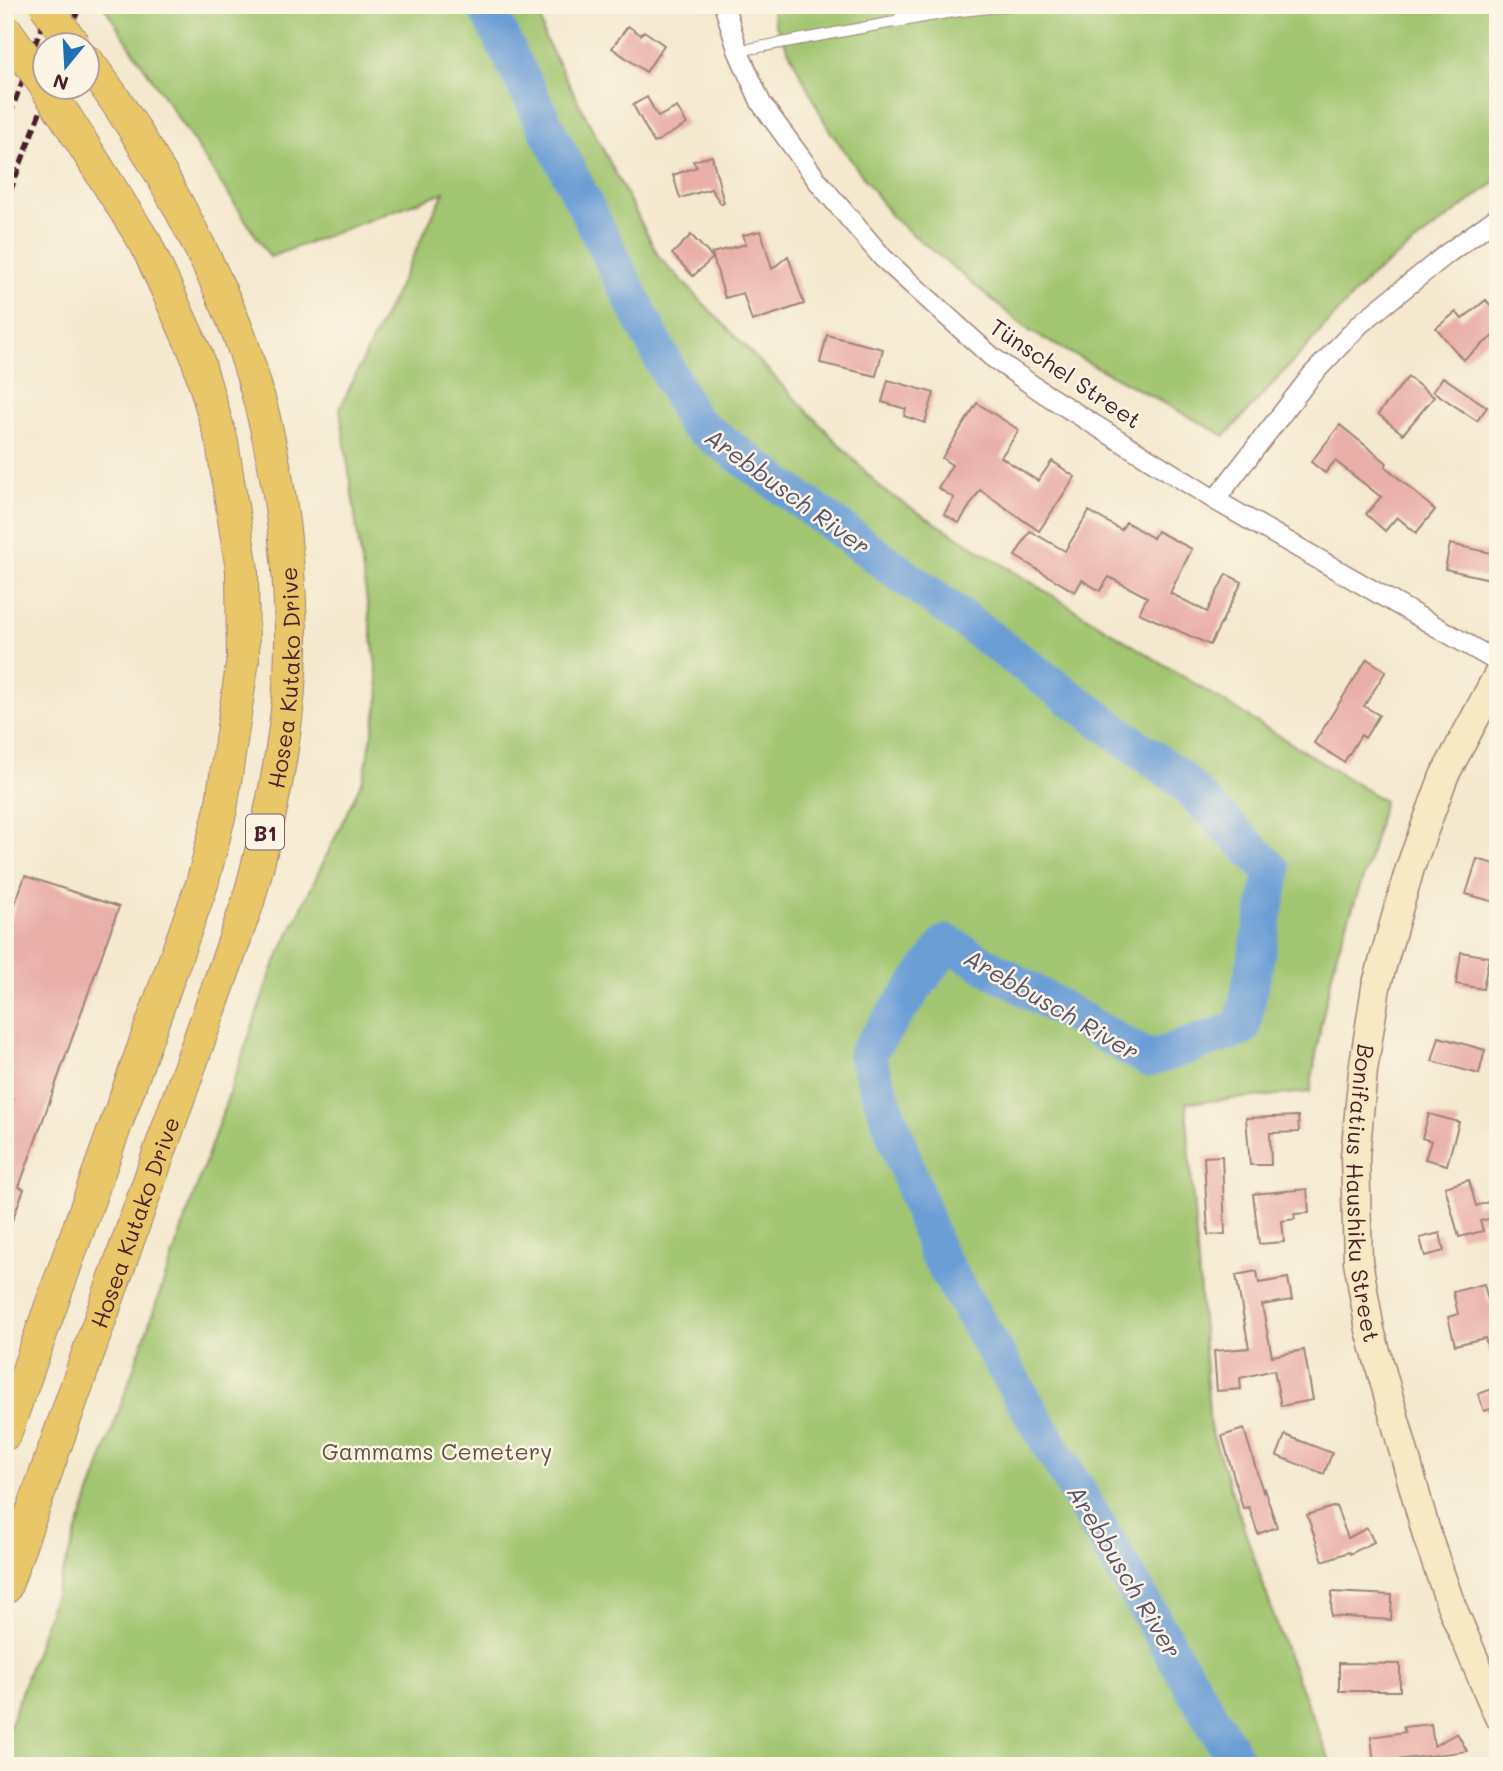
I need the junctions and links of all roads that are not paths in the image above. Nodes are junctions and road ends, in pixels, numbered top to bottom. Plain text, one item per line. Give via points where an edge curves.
1 (45, 5) edge
2 (724, 5) edge
3 (916, 5) edge
4 (1016, 5) edge
5 (894, 22) junction
6 (5, 30) edge
7 (65, 32) edge
8 (738, 51) junction
9 (32, 68) edge
10 (102, 84) edge
11 (56, 102) edge
12 (1498, 216) edge
13 (1215, 500) junction
14 (1498, 662) edge
15 (1498, 675) edge
16 (5, 1434) edge
17 (5, 1588) edge
18 (1498, 1715) edge

1 - 7 main road, bridge
2 - 8 street, Tünschel Street
3 - 5 lane
4 - 5 lane
5 - 8 lane
6 - 9 main road, Hosea Kutako Drive, bridge
8 - 13 street, Tünschel Street via 761,103 779,129 834,202 902,276 992,357
10 - 17 main road, Hosea Kutako Drive / B1 via 178,201 244,349 270,445 280,504 288,581 289,675 273,796 248,902
11 - 16 main road, Hosea Kutako Drive / B1, bridge via 146,244 196,354 222,442 233,508 242,570 243,659 221,809 202,884
12 - 13 street via 1360,324 1312,374
13 - 14 street, Tünschel Street
15 - 18 street, Bonifatius Haushiku Street via 1444,776 1410,867 1376,987 1354,1157 1358,1261 1370,1330 1428,1539

